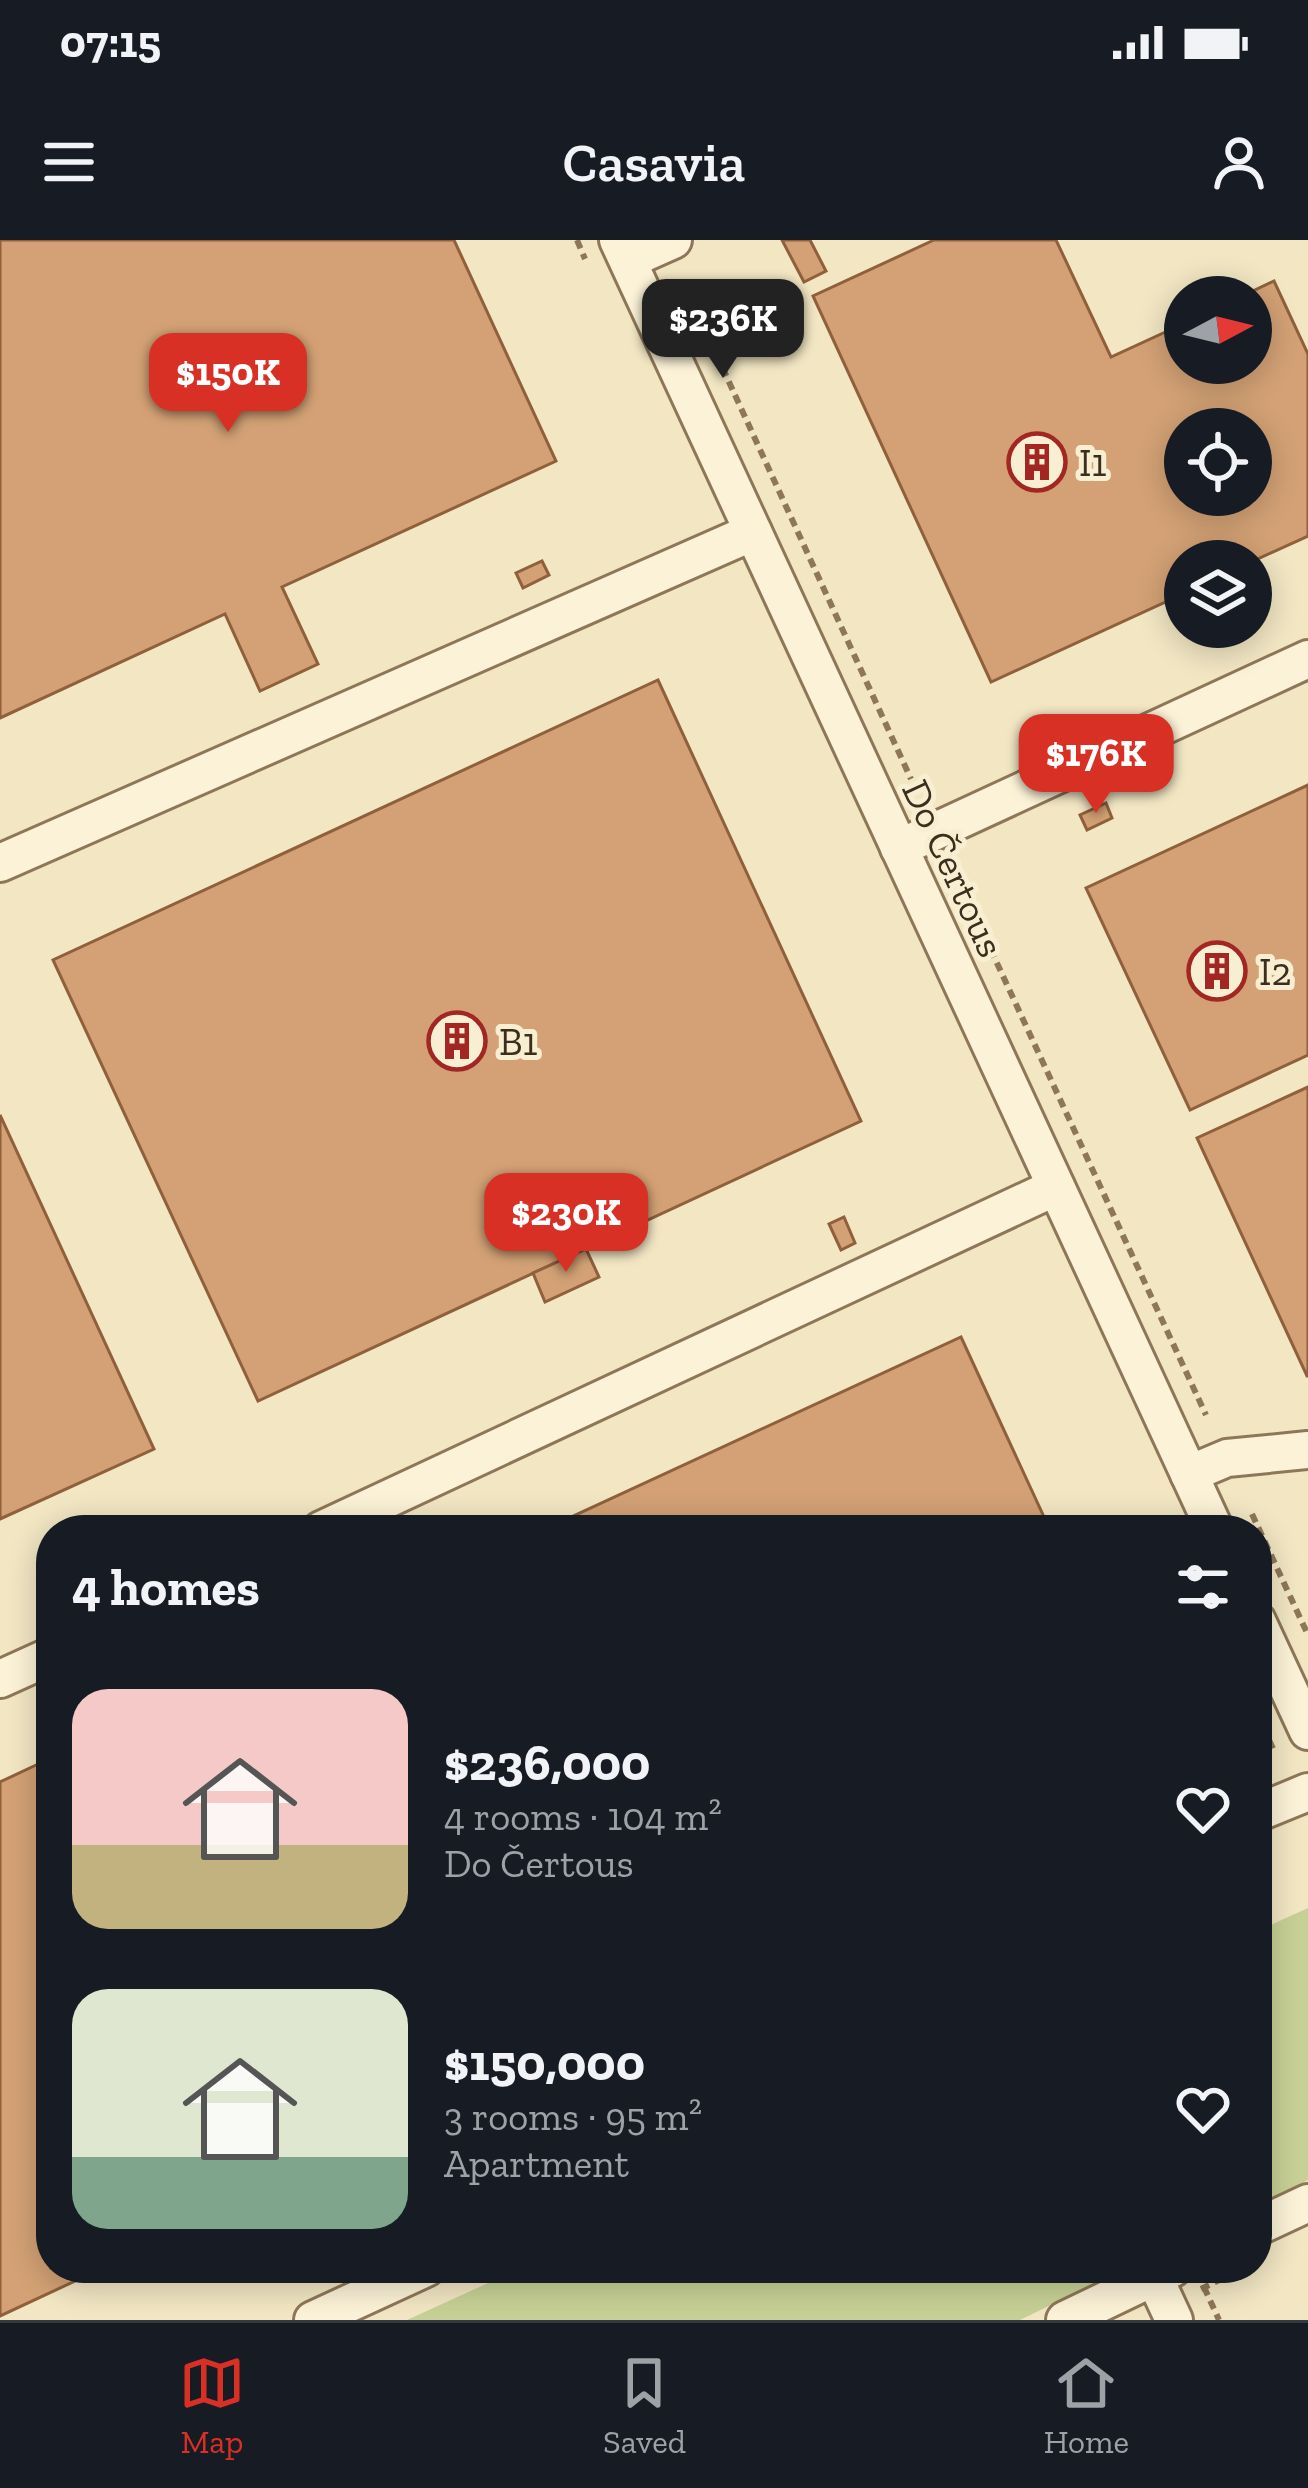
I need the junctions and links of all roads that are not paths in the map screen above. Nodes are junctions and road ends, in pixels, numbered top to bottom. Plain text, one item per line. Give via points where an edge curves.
1 (673, 240) edge
2 (623, 250) edge
3 (753, 532) junction
4 (1308, 659) edge
5 (899, 848) junction
6 (0, 863) edge
7 (1056, 1187) junction
8 (1308, 1450) edge
9 (1190, 1474) junction
10 (353, 1515) edge
11 (1208, 1515) edge
12 (1272, 1654) edge
13 (36, 1663) edge
14 (0, 1679) edge
15 (1308, 1732) edge
16 (1308, 1792) edge
17 (1272, 1807) edge
18 (1308, 2203) edge
19 (1272, 2220) edge
20 (393, 2283) edge
21 (1162, 2283) edge
22 (1177, 2283) edge
23 (313, 2320) edge
24 (1066, 2320) edge
25 (1174, 2320) edge

1 - 2 street
2 - 3 street, Do Čertous
3 - 5 street, Do Čertous
3 - 6 street
4 - 5 street
5 - 7 street, Do Čertous
7 - 9 street, Do Čertous
7 - 10 street
8 - 9 street via 1227,1458
9 - 11 street, Do Čertous
12 - 15 street
13 - 14 street
16 - 17 street
18 - 19 street
20 - 23 street
21 - 24 street
22 - 25 street

